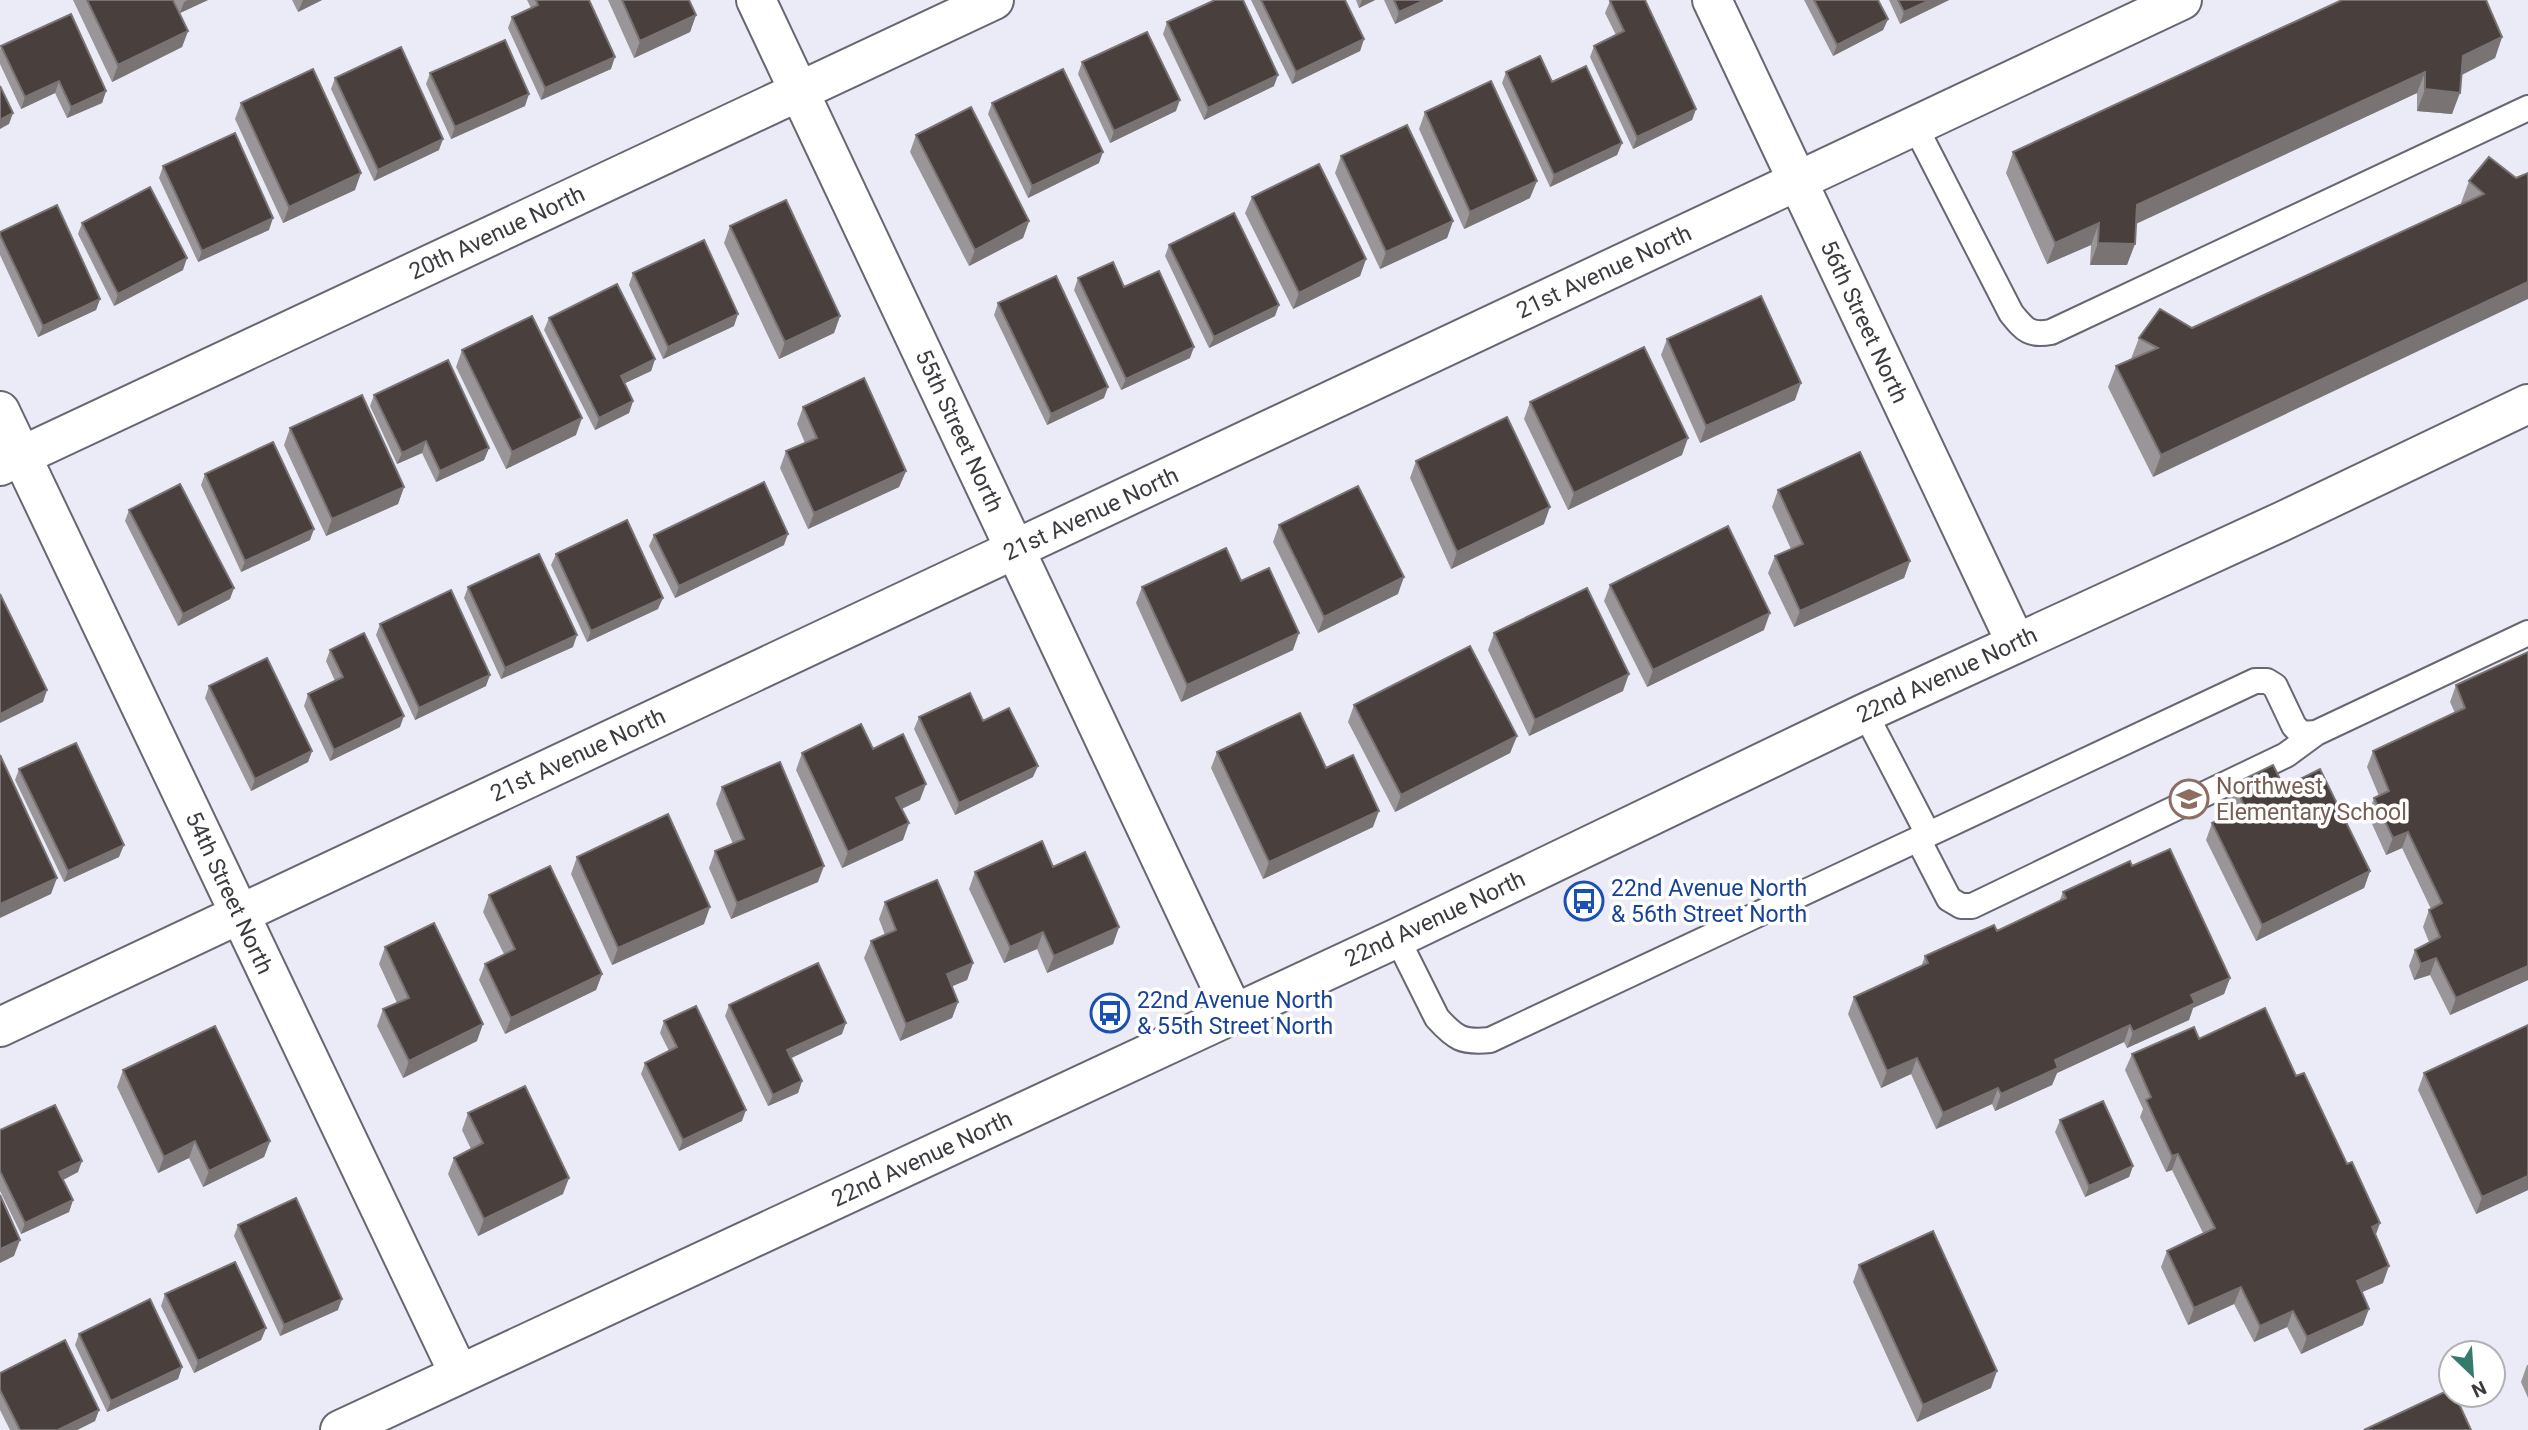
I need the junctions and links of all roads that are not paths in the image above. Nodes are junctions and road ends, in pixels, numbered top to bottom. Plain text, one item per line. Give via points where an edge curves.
1 (756, 0) edge
2 (994, 0) edge
3 (1712, 0) edge
4 (2182, 0) edge
5 (799, 92) junction
6 (2528, 108) edge
7 (1915, 126) junction
8 (1798, 181) junction
9 (2528, 404) edge
10 (0, 411) edge
11 (11, 461) edge
12 (1015, 550) junction
13 (2528, 633) edge
14 (2016, 643) junction
15 (1865, 713) junction
16 (2316, 733) junction
17 (1923, 837) junction
18 (240, 915) junction
19 (1397, 938) junction
20 (1234, 1014) junction
21 (0, 1027) edge
22 (459, 1374) junction
23 (340, 1430) edge

1 - 5 street, 55th Street North
2 - 5 street, 20th Avenue North
3 - 8 street, 56th Street North
4 - 7 street, 21st Avenue North
5 - 11 street, 20th Avenue North
5 - 12 street, 55th Street North
6 - 7 lane via 2051,332 2037,334 2024,330 2011,313
7 - 8 street, 21st Avenue North
8 - 12 street, 21st Avenue North
8 - 14 street, 56th Street North
9 - 14 street, 22nd Avenue North
10 - 11 street, 54th Street North
11 - 18 street, 54th Street North
12 - 18 street, 21st Avenue North
12 - 20 street, 55th Street North
13 - 16 lane
14 - 15 street, 22nd Avenue North
15 - 17 lane
15 - 19 street, 22nd Avenue North
16 - 17 lane via 2302,734 2275,686 2255,681
16 - 17 lane via 2286,755 1972,906 1950,899
17 - 19 lane via 1490,1040 1457,1038 1437,1018
18 - 21 street, 21st Avenue North
18 - 22 street, 54th Street North
19 - 20 street, 22nd Avenue North
20 - 22 street, 22nd Avenue North
22 - 23 street, 22nd Avenue North

